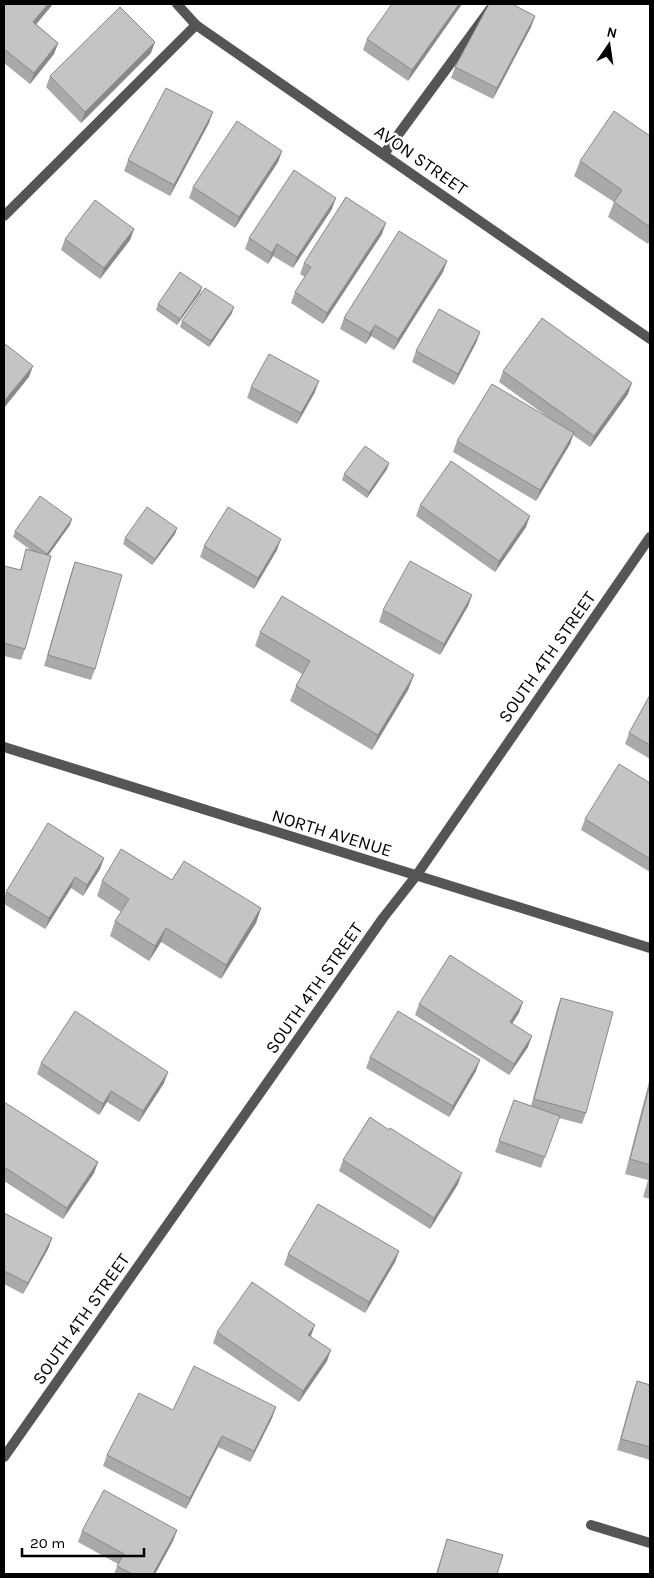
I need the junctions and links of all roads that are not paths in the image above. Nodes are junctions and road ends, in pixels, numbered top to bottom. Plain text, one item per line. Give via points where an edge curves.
1 (176, 4) edge
2 (494, 4) edge
3 (196, 24) junction
4 (384, 154) junction
5 (4, 216) edge
6 (650, 339) edge
7 (650, 537) edge
8 (4, 747) edge
9 (416, 876) junction
10 (650, 948) edge
11 (4, 1457) edge
12 (591, 1525) dead end
13 (650, 1543) edge

1 - 3 street, AVON STREET
2 - 4 street
3 - 4 street, AVON STREET
3 - 5 street
4 - 6 street, AVON STREET
7 - 9 street, SOUTH 4TH STREET
8 - 9 street, NORTH AVENUE
9 - 10 street, NORTH AVENUE
9 - 11 street, SOUTH 4TH STREET via 377,926
12 - 13 street

